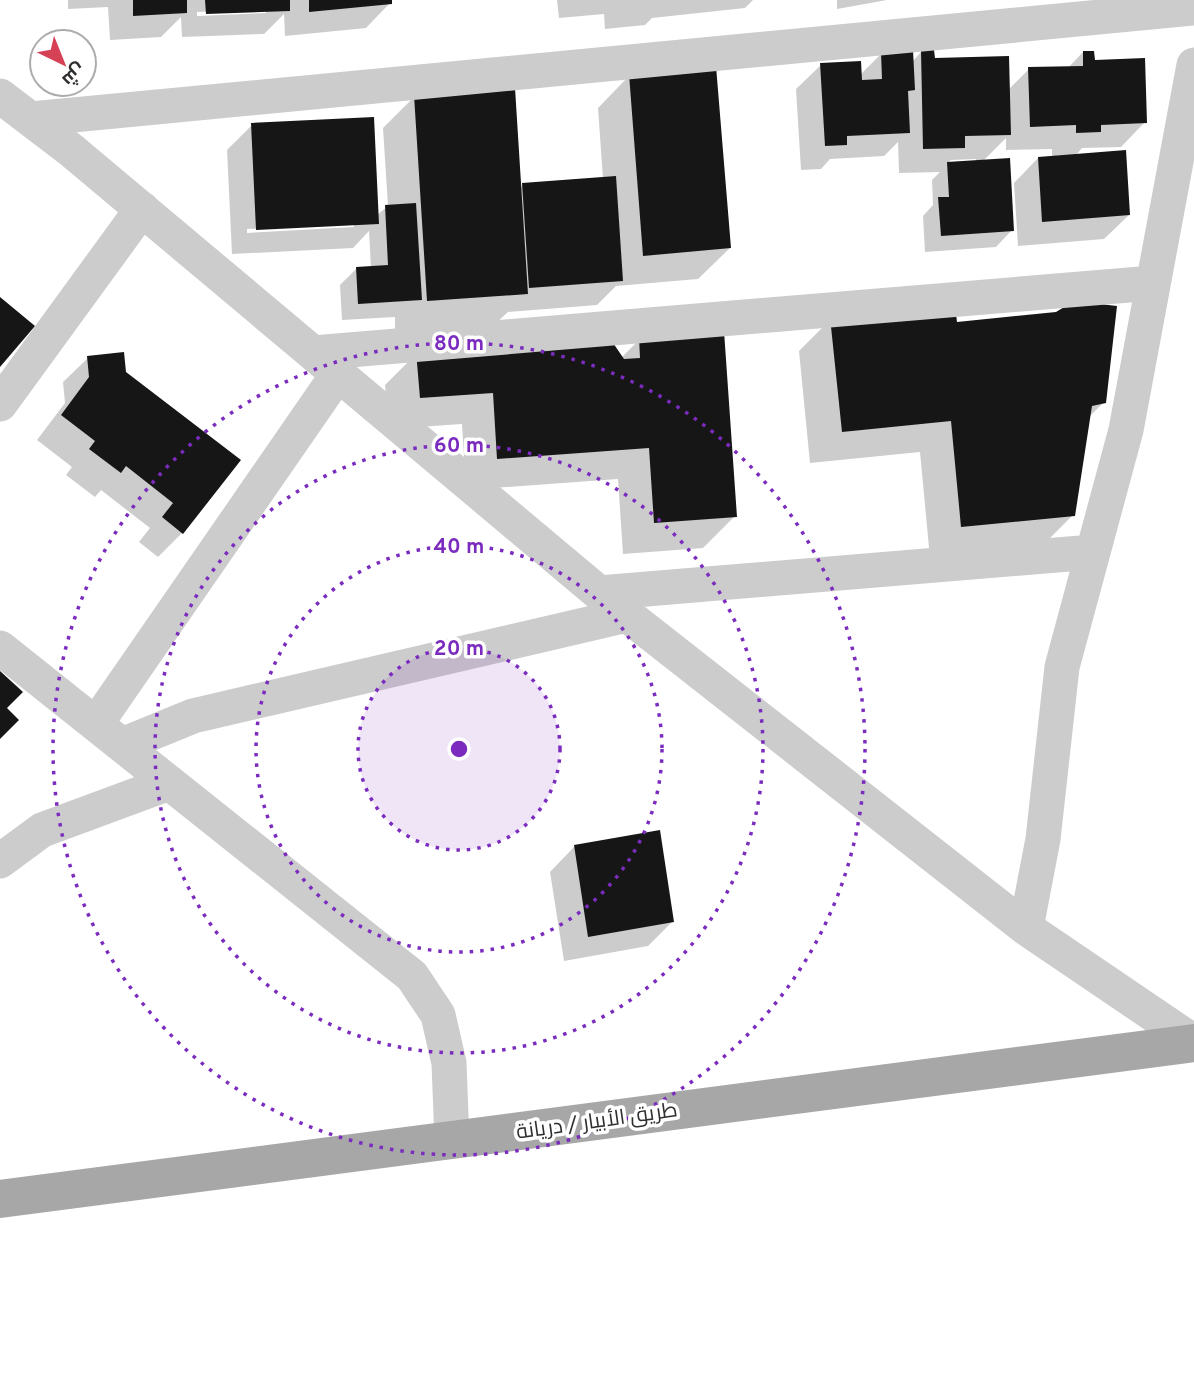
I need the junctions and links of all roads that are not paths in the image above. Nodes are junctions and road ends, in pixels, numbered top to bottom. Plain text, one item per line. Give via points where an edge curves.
1 (1194, 8) edge
2 (1194, 65) edge
3 (0, 96) edge
4 (31, 119) junction
5 (142, 209) junction
6 (1153, 283) junction
7 (325, 363) junction
8 (0, 404) edge
9 (1093, 552) junction
10 (599, 593) junction
11 (627, 615) junction
12 (0, 648) edge
13 (109, 735) junction
14 (169, 783) junction
15 (0, 861) edge
16 (1026, 928) junction
17 (1194, 1042) edge
18 (452, 1141) junction
19 (0, 1199) edge

1 - 4 street
2 - 6 street
3 - 4 street
4 - 5 street
5 - 7 street
5 - 8 street
6 - 7 street
6 - 9 street via 1126,430
7 - 10 street
7 - 13 street
9 - 10 street
9 - 16 street via 1062,667 1043,839
10 - 11 street
11 - 13 street
11 - 16 street
12 - 13 street
13 - 14 street
14 - 15 street via 42,830
14 - 18 street via 412,976 438,1014 449,1063
16 - 17 street
17 - 18 main road, طريق الأبيار / دريانة
18 - 19 main road, طريق الأبيار / دريانة

